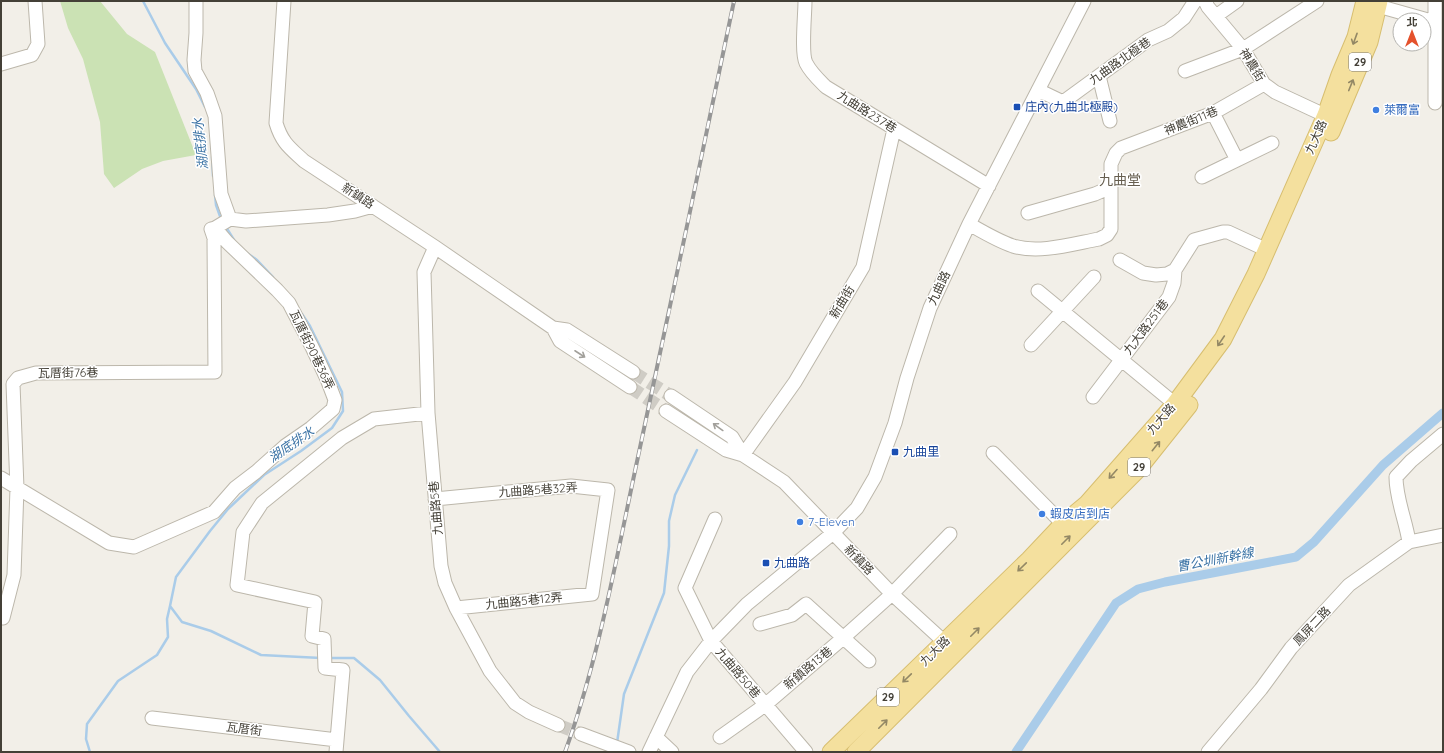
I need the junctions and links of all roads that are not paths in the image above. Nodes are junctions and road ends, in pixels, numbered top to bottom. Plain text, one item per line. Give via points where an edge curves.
1 (35, 1) edge
2 (196, 1) edge
3 (284, 1) edge
4 (805, 1) edge
5 (1084, 1) edge
6 (1195, 1) edge
7 (1205, 1) edge
8 (1237, 1) edge
9 (1317, 1) edge
10 (1435, 1) edge
11 (1374, 3) edge
12 (1216, 16) junction
13 (1435, 22) junction
14 (1243, 49) junction
15 (1, 64) edge
16 (1185, 71) dead end
17 (1099, 76) junction
18 (1264, 84) junction
19 (1038, 90) junction
20 (1435, 103) dead end
21 (1213, 113) junction
22 (1331, 118) junction
23 (1110, 121) dead end
24 (894, 129) junction
25 (1272, 143) dead end
26 (1237, 160) junction
27 (1202, 177) dead end
28 (989, 186) junction
29 (1111, 187) junction
30 (373, 206) junction
31 (1028, 213) dead end
32 (230, 219) junction
33 (969, 224) junction
34 (215, 228) junction
35 (435, 247) junction
36 (1267, 250) junction
37 (1120, 260) dead end
38 (1175, 270) junction
39 (1094, 277) dead end
40 (1038, 291) dead end
41 (1062, 311) junction
42 (553, 328) junction
43 (1031, 345) dead end
44 (1121, 361) junction
45 (633, 372) tunnel mouth
46 (630, 387) tunnel mouth
47 (671, 396) tunnel mouth
48 (1093, 397) dead end
49 (1175, 404) junction
50 (666, 410) tunnel mouth
51 (428, 413) junction
52 (1443, 434) edge
53 (994, 453) dead end
54 (743, 455) junction
55 (1, 478) edge
56 (18, 488) junction
57 (435, 499) junction
58 (715, 519) dead end
59 (1063, 524) junction
60 (833, 533) junction
61 (950, 534) dead end
62 (1443, 535) edge
63 (1409, 542) junction
64 (592, 594) joint
65 (892, 594) junction
66 (456, 608) junction
67 (2, 620) edge
68 (760, 624) dead end
69 (843, 638) junction
70 (710, 641) junction
71 (950, 646) junction
72 (869, 661) dead end
73 (765, 705) junction
74 (152, 718) dead end
75 (558, 726) tunnel mouth
76 (581, 734) tunnel mouth
77 (656, 737) junction
78 (720, 737) dead end
79 (336, 746) edge
80 (620, 749) edge
81 (649, 752) edge
82 (672, 752) edge
83 (806, 752) edge
84 (831, 752) edge
85 (856, 752) edge
86 (1208, 752) edge

1 - 15 street via 38,44 32,55
2 - 32 street via 194,66 215,116 221,194
3 - 30 street, 新鎮路 via 276,99 279,135 304,161
4 - 24 street, 九曲路237巷 via 804,53 811,71 826,87
5 - 19 street, 九曲路
6 - 17 street, 九曲路北極巷 via 1184,18 1168,31 1148,40
7 - 12 street, 神農街
8 - 12 street
9 - 14 street
10 - 13 street
11 - 13 street
11 - 22 main road, 九大路 / 29 via 1340,75
12 - 14 street, 神農街
13 - 20 street
14 - 16 street
14 - 18 street, 神農街
17 - 19 street, 九曲路北極巷 via 1063,102
17 - 23 street
18 - 21 street, 神農街11巷
18 - 22 street, 神農街 via 1275,92
19 - 28 street, 九曲路
21 - 26 street
21 - 29 street, 神農街11巷 via 1121,148 1111,164
22 - 36 main road, 九大路 / 29
71 -> 22 main road, 九大路 / 29 via 1138,469 1234,345 1277,254
24 - 28 street, 九曲路237巷
24 - 54 street, 新曲街 via 863,267 795,382
25 - 26 street
26 - 27 street
28 - 33 street, 九曲路
29 - 31 street
29 - 33 street via 1111,229 1107,235 1099,239 1038,250 1025,249 1006,243
30 - 32 street via 328,215 246,221
30 - 35 street, 新鎮路
32 - 34 street
33 - 60 street, 九曲路 via 930,308 895,423 875,476 857,508
34 - 56 street, 瓦厝街76巷 via 211,229 214,238 215,372 36,373 18,378 13,384
34 - 56 street, 瓦厝街90巷36弄 via 289,303 327,379 334,400 333,409 235,488 214,512 134,547 109,543
35 - 42 street, 新鎮路
35 - 51 street, 九曲路5巷 via 424,272
36 - 38 street via 1223,232 1194,240
36 -> 49 main road, 九大路 / 29 via 1223,339
37 - 38 street via 1143,273 1156,275
38 - 44 street, 九大路251巷 via 1174,284 1169,296
39 - 41 street
40 - 41 street, 九大路251巷
41 - 43 street
41 - 44 street, 九大路251巷
42 - 45 street, 新鎮路 via 567,330
42 -> 46 street, 新鎮路 via 560,341
44 - 48 street, 九大路251巷
44 - 49 street, 九大路251巷
54 -> 47 street, 新鎮路 via 732,437
49 -> 59 main road, 九大路 / 29 via 1087,504
50 - 54 street, 新鎮路 via 726,450
51 - 57 street, 九曲路5巷
51 - 79 street, 瓦厝街 via 374,419 342,438 262,503 243,532 237,585 315,602 312,636 324,639 325,668 343,670
52 - 63 street via 1396,477
53 - 59 street
54 - 60 street, 新鎮路 via 784,482
55 - 56 street, 瓦厝街90巷36弄
56 - 67 street, 瓦厝街76巷 via 14,575
57 - 64 street, 九曲路5巷32弄 via 571,486 608,490
57 - 66 street, 九曲路5巷 via 444,583
58 - 70 street, 九曲路50巷 via 685,588
59 -> 71 main road, 九大路 / 29
60 - 65 street, 新鎮路
60 - 70 street, 九曲路 via 747,604
61 - 65 street, 新鎮路13巷
62 - 63 street, 鳳屏二路
63 - 86 street, 鳳屏二路 via 1350,585 1291,648 1261,689
64 - 66 street, 九曲路5巷12弄
65 - 69 street, 新鎮路13巷
65 - 71 street, 新鎮路
66 - 75 street, 九曲路5巷 via 490,671 515,703
68 - 69 street via 792,615 806,604
69 - 72 street
69 - 73 street, 新鎮路13巷
70 - 73 street, 九曲路50巷
70 - 77 street, 九曲路 via 687,672
71 -> 84 main road, 九大路 / 29
85 -> 71 main road, 九大路 / 29
73 - 78 street, 新鎮路13巷
73 - 83 street, 九曲路50巷
74 - 79 street, 瓦厝街
76 - 80 street
77 - 81 street, 九曲路
77 - 82 street

